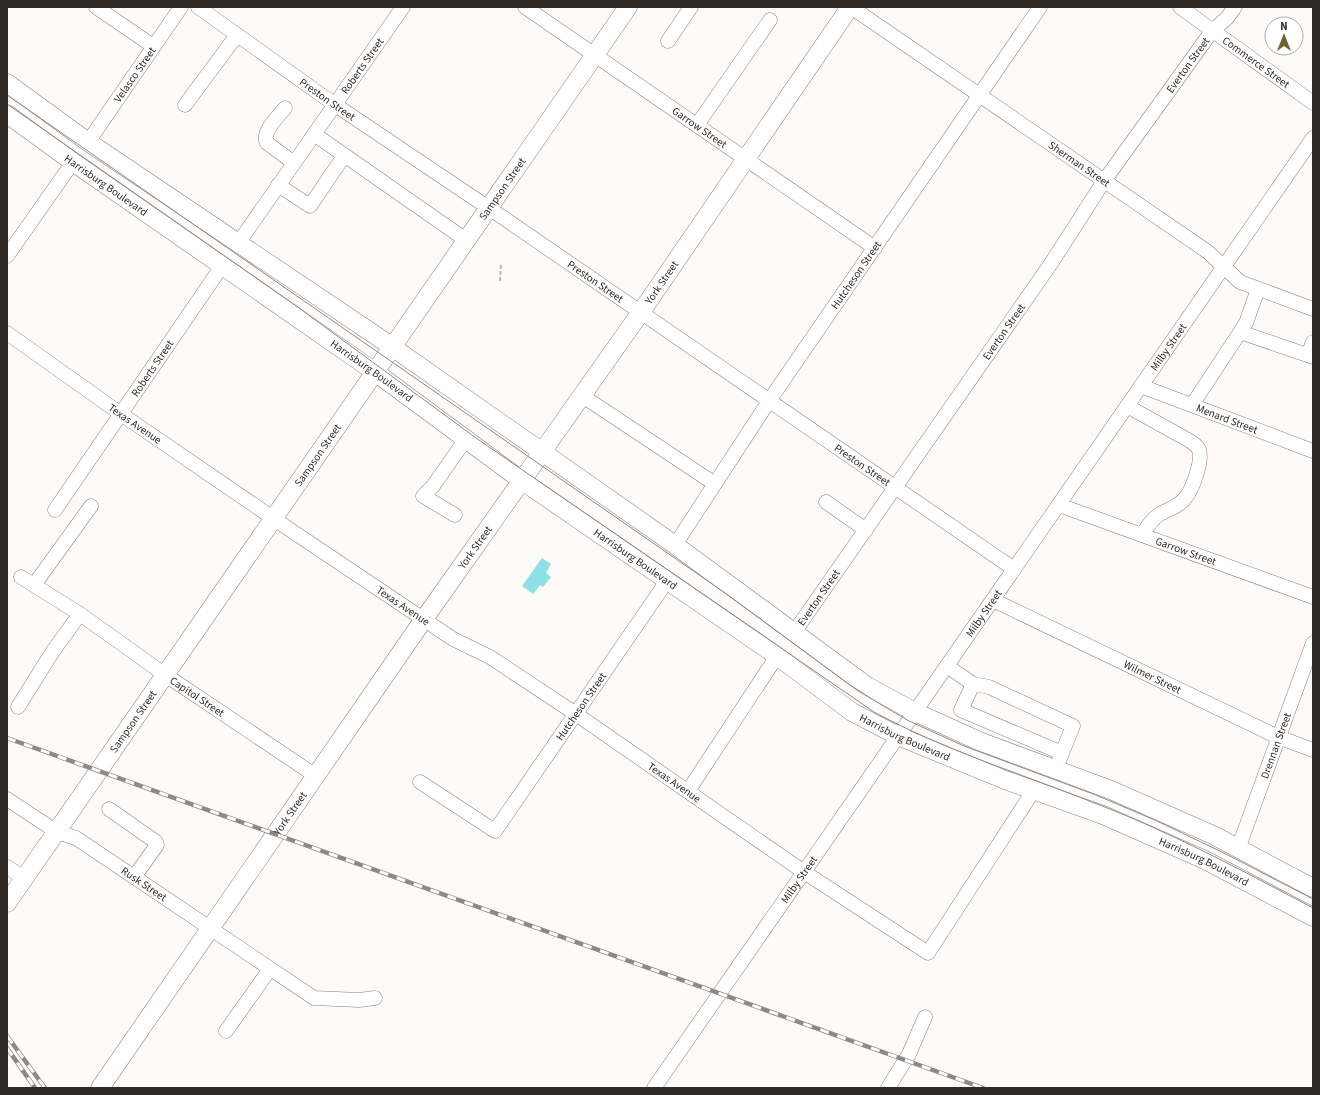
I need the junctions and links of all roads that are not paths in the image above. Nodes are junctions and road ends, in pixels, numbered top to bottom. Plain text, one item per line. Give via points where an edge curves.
1 (96, 7) edge
2 (181, 7) edge
3 (198, 7) edge
4 (403, 7) edge
5 (525, 7) edge
6 (628, 7) edge
7 (691, 7) edge
8 (850, 7) edge
9 (1040, 7) edge
10 (1180, 7) edge
11 (1235, 7) edge
12 (770, 20) dead end
13 (1212, 31) junction
14 (237, 35) junction
15 (668, 41) dead end
16 (152, 46) junction
17 (595, 55) junction
18 (7, 83) edge
19 (980, 96) junction
20 (1313, 103) edge
21 (334, 104) junction
22 (185, 105) dead end
23 (285, 108) dead end
24 (7, 114) edge
25 (698, 125) junction
26 (314, 134) junction
27 (1313, 138) edge
28 (88, 142) junction
29 (344, 156) junction
30 (746, 158) junction
31 (73, 162) junction
32 (294, 163) junction
33 (1104, 181) junction
34 (278, 185) junction
35 (489, 207) junction
36 (466, 240) junction
37 (239, 242) junction
38 (875, 248) junction
39 (7, 256) edge
40 (222, 266) junction
41 (1224, 267) junction
42 (1258, 289) junction
43 (1313, 309) edge
44 (641, 312) junction
45 (1240, 332) junction
46 (7, 333) edge
47 (1313, 342) edge
48 (393, 348) junction
49 (1311, 356) edge
50 (375, 372) junction
51 (1141, 386) junction
52 (581, 395) junction
53 (769, 401) junction
54 (1192, 405) junction
55 (1128, 406) junction
56 (121, 414) junction
57 (466, 439) junction
58 (1313, 451) edge
59 (540, 452) junction
60 (521, 480) junction
61 (715, 484) junction
62 (896, 488) junction
63 (826, 502) dead end
64 (1059, 505) junction
65 (91, 506) dead end
66 (55, 510) dead end
67 (455, 515) dead end
68 (273, 518) junction
69 (866, 530) junction
70 (1142, 535) junction
71 (675, 545) junction
72 (1014, 569) junction
73 (21, 577) dead end
74 (667, 581) junction
75 (34, 585) junction
76 (1313, 597) edge
77 (993, 600) junction
78 (80, 614) junction
79 (424, 619) junction
80 (795, 631) junction
81 (1313, 643) edge
82 (777, 656) junction
83 (947, 666) junction
84 (164, 674) junction
85 (973, 684) junction
86 (18, 707) dead end
87 (915, 712) junction
88 (576, 714) junction
89 (898, 736) junction
90 (1278, 737) junction
91 (1313, 750) edge
92 (1062, 753) junction
93 (1056, 770) junction
94 (316, 776) junction
95 (420, 782) dead end
96 (1034, 790) junction
97 (688, 791) junction
98 (7, 799) edge
99 (109, 810) dead end
100 (57, 832) junction
101 (1238, 848) junction
102 (7, 866) edge
103 (804, 872) junction
104 (134, 877) junction
105 (24, 878) junction
106 (1313, 888) edge
107 (7, 903) edge
108 (1313, 917) edge
109 (209, 928) junction
110 (275, 972) junction
111 (375, 998) dead end
112 (925, 1017) dead end
113 (226, 1031) dead end
114 (100, 1088) edge
115 (654, 1088) edge
116 (888, 1088) edge

1 - 16 street
2 - 16 street, Velasco Street
3 - 14 street, Preston Street
4 - 21 street, Roberts Street
5 - 17 street, Garrow Street
6 - 17 main road, Sampson Street
7 - 15 street
8 - 19 street, Sherman Street
8 - 30 main road, York Street
9 - 19 street, Hutcheson Street
10 - 13 street, Commerce Street
11 - 13 street, Everton Street
12 - 25 street
13 - 20 street, Commerce Street
13 - 33 street, Everton Street
14 - 21 street, Preston Street
14 - 22 street
16 - 28 street, Velasco Street
17 - 25 street, Garrow Street
17 - 35 main road, Sampson Street
18 - 28 main road
19 - 33 street, Sherman Street
19 - 38 street, Hutcheson Street
21 - 26 street, Roberts Street
21 - 35 street, Preston Street
23 - 32 street via 265,139 267,144
24 - 31 main road, Harrisburg Boulevard
25 - 30 street, Garrow Street
26 - 29 street
26 - 32 street, Roberts Street
27 - 41 street, Milby Street
28 - 37 main road
29 - 34 street via 310,206
29 - 36 street
30 - 38 street, Garrow Street
30 - 44 main road, York Street
31 - 39 street
31 - 40 main road, Harrisburg Boulevard
32 - 34 street, Roberts Street
33 - 41 street, Sherman Street via 1208,252
33 - 62 street, Everton Street via 1052,262
34 - 37 street, Roberts Street
35 - 36 main road, Sampson Street
35 - 44 street, Preston Street
36 - 48 main road, Sampson Street
37 - 48 main road
38 - 53 street, Hutcheson Street
40 - 50 main road, Harrisburg Boulevard
40 - 56 street, Roberts Street
41 - 42 street, Sherman Street via 1240,282
41 - 51 street, Milby Street
42 - 43 street, Sherman Street
42 - 45 street via 1249,317
44 - 52 main road, York Street
44 - 53 street, Preston Street
45 - 49 street
45 - 54 street
46 - 56 street, Texas Avenue
47 - 49 street
48 - 50 main road, Sampson Street
48 - 59 main road
50 - 57 main road, Harrisburg Boulevard
50 - 68 main road, Sampson Street
51 - 54 street, Menard Street
51 - 55 street, Milby Street
52 - 59 main road, York Street
52 - 61 street
53 - 61 street, Hutcheson Street
53 - 62 street, Preston Street
54 - 58 street, Menard Street
55 - 64 street, Milby Street
55 - 70 street via 1190,441 1200,452 1195,478 1186,498 1151,521
56 - 66 street, Roberts Street
56 - 68 street, Texas Avenue
57 - 60 main road, Harrisburg Boulevard
57 - 67 street via 423,496
59 - 60 main road, York Street
59 - 71 main road
60 - 74 main road, Harrisburg Boulevard
60 - 79 main road, York Street
61 - 71 street, Hutcheson Street
62 - 69 street, Everton Street
62 - 72 street, Preston Street
63 - 69 street
64 - 70 street, Garrow Street
64 - 72 street, Milby Street
65 - 75 street
68 - 79 street, Texas Avenue
68 - 84 main road, Sampson Street
69 - 80 street, Everton Street
70 - 76 street, Garrow Street
71 - 80 main road
72 - 77 street, Milby Street
73 - 75 street, Capitol Street
74 - 82 main road, Harrisburg Boulevard
74 - 88 street, Hutcheson Street
75 - 78 street, Capitol Street
77 - 83 street, Milby Street
77 - 90 street, Wilmer Street
78 - 84 street, Capitol Street
78 - 86 street
79 - 88 street, Texas Avenue via 453,639 490,657
79 - 94 main road, York Street
80 - 87 main road via 867,686
81 - 90 street, Drennan Street
82 - 89 main road, Harrisburg Boulevard via 852,712
82 - 97 street
83 - 85 street
83 - 87 street, Milby Street
84 - 94 street, Capitol Street
84 - 100 main road, Sampson Street
85 - 92 street via 962,710
85 - 92 street via 989,687 1073,726
87 - 89 street, Milby Street
87 - 93 main road via 979,741
88 - 95 street, Hutcheson Street via 496,831
88 - 97 street, Texas Avenue
89 - 96 main road, Harrisburg Boulevard
89 - 103 street, Milby Street
90 - 91 street, Wilmer Street
90 - 101 street, Drennan Street
92 - 93 street
93 - 101 main road via 1111,790
94 - 109 main road, York Street
96 - 103 street, Texas Avenue via 928,953
96 - 108 main road, Harrisburg Boulevard via 1103,815 1205,860
97 - 103 street, Texas Avenue
98 - 100 street, Rusk Street
99 - 104 street via 156,842 157,845
100 - 104 street, Rusk Street via 76,838
100 - 105 main road, Sampson Street
101 - 106 main road
102 - 105 street
103 - 115 street, Milby Street
104 - 109 street, Rusk Street
105 - 107 main road, Sampson Street
109 - 110 street, Rusk Street
109 - 114 main road, York Street
110 - 111 street, Rusk Street via 314,998
110 - 113 street
112 - 116 street via 909,1054

